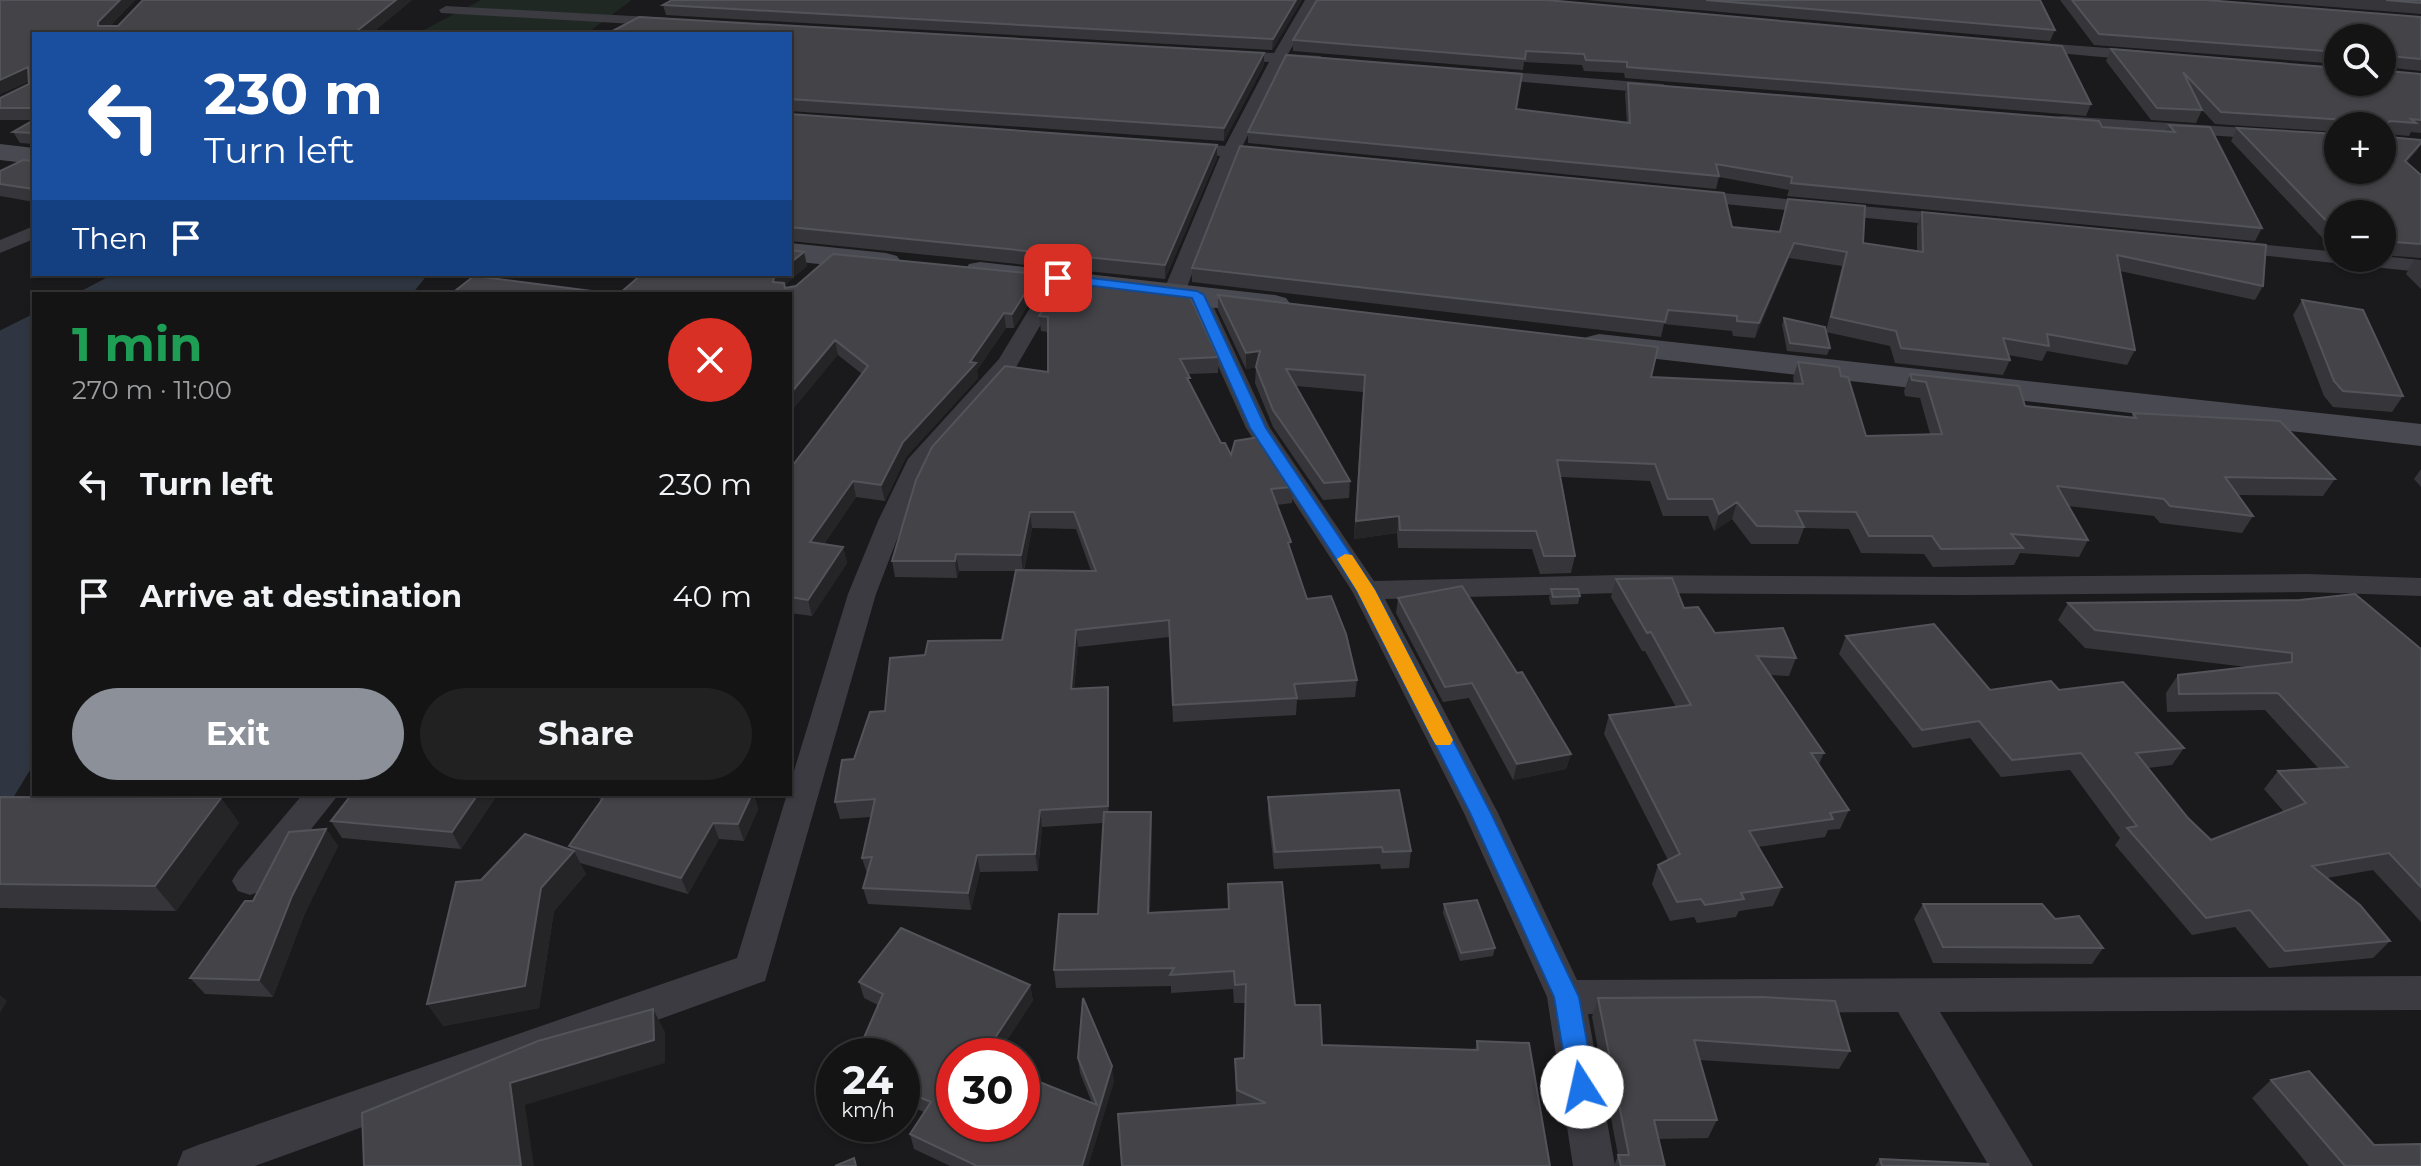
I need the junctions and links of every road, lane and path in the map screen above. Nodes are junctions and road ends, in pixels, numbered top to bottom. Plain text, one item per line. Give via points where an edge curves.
1 (1312, 0) edge
2 (446, 10) dead end
3 (681, 23) edge
4 (2009, 46) edge
5 (1214, 54) edge
6 (1277, 58) junction
7 (2166, 58) edge
8 (1340, 63) edge
9 (1466, 73) edge
10 (1687, 91) edge
11 (2042, 120) edge
12 (2324, 138) edge
13 (1156, 145) edge
14 (1229, 150) junction
15 (0, 152) edge
16 (32, 156) edge
17 (1290, 156) edge
18 (1672, 194) edge
19 (1978, 222) edge
20 (32, 233) edge
21 (2204, 245) edge
22 (0, 247) edge
23 (2324, 257) edge
24 (811, 261) edge
25 (2396, 264) edge
26 (2421, 266) edge
27 (1058, 278) junction
28 (1186, 294) junction
29 (1303, 308) edge
30 (1563, 340) edge
31 (2421, 435) edge
32 (2421, 587) edge
33 (1366, 590) junction
34 (320, 796) edge
35 (250, 881) dead end
36 (2421, 993) edge
37 (1908, 995) junction
38 (1566, 997) junction
39 (198, 1166) edge
40 (1594, 1166) edge
41 (2012, 1166) edge

1 - 6 street
2 - 3 street
4 - 7 street
5 - 6 street
6 - 8 street
6 - 14 street
9 - 10 street
11 - 12 street
13 - 14 street
14 - 17 street
14 - 28 street
15 - 16 street
18 - 19 street
20 - 22 street
21 - 23 street
24 - 27 street
25 - 26 street
27 - 28 street
27 - 39 street via 1008,362 921,459 891,521 862,594 752,969
28 - 29 street
28 - 33 street via 1258,428
30 - 31 street
32 - 33 street via 1619,584
33 - 38 street via 1481,813
34 - 35 street
36 - 37 street
37 - 38 street
37 - 41 street
38 - 40 street

